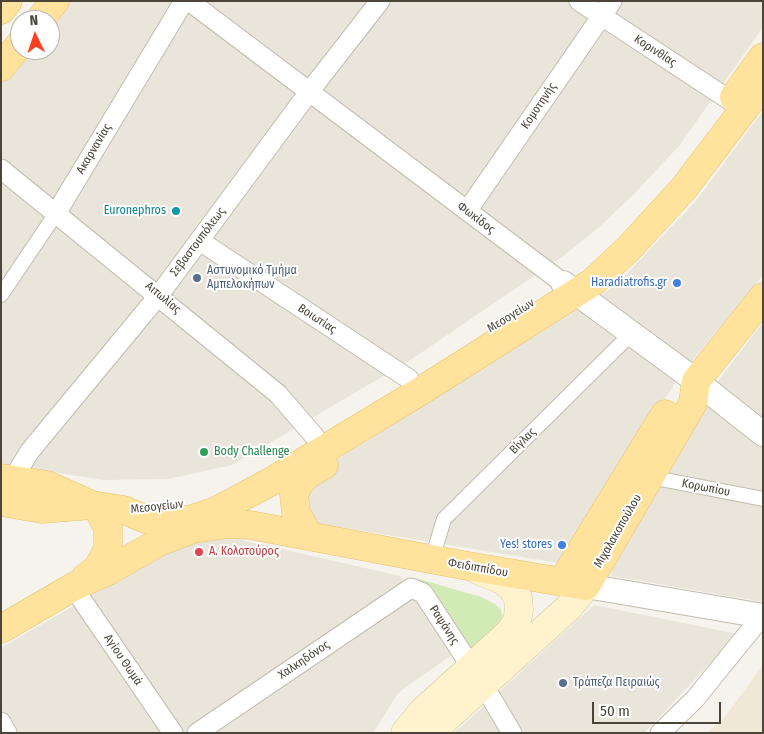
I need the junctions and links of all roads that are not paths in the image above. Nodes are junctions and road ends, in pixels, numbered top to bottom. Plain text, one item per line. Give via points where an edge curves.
1 (8, 1) edge
2 (184, 1) edge
3 (189, 1) edge
4 (380, 1) edge
5 (579, 1) edge
6 (606, 9) edge
7 (1, 10) edge
8 (10, 56) edge
9 (763, 57) edge
10 (1, 66) edge
11 (309, 92) junction
12 (731, 101) junction
13 (762, 102) edge
14 (1, 169) edge
15 (467, 211) junction
16 (56, 212) junction
17 (200, 241) junction
18 (575, 292) junction
19 (1, 295) edge
20 (159, 295) junction
21 (763, 298) edge
22 (631, 334) junction
23 (409, 379) junction
24 (696, 381) junction
25 (763, 434) edge
26 (315, 437) junction
27 (650, 477) junction
28 (5, 486) edge
29 (763, 499) edge
30 (92, 505) junction
31 (124, 510) junction
32 (309, 536) junction
33 (432, 559) junction
34 (462, 565) junction
35 (574, 584) junction
36 (73, 587) junction
37 (411, 588) joint
38 (762, 616) edge
39 (1, 629) edge
40 (478, 676) junction
41 (1, 722) edge
42 (8, 733) edge
43 (172, 733) edge
44 (197, 733) edge
45 (405, 733) edge
46 (430, 733) edge
47 (512, 733) edge
48 (660, 733) edge

1 - 7 main road
2 - 16 street, Ακαρνανίας
3 - 11 street, Φωκίδος
4 - 11 street, Σεβαστουπόλεως
5 - 6 street, Κορινθίας
6 - 12 street, Κορινθίας
6 - 15 street, Κομοτηνής
8 - 10 main road
9 - 12 main road, Μεσογείων
11 - 15 street, Φωκίδος
11 - 17 street, Σεβαστουπόλεως
12 - 18 main road, Μεσογείων via 671,179 600,254
13 - 18 main road, Μεσογείων via 613,264
14 - 16 street, Αιτωλίας
15 - 18 street, Φωκίδος
16 - 19 street, Ακαρνανίας
16 - 20 street, Αιτωλίας
17 - 20 street, Σεβαστουπόλεως
17 - 23 street, Βοιωτίας
18 - 22 street, Φωκίδος
18 - 23 main road, Μεσογείων
18 - 31 main road, Μεσογείων via 323,451 216,511 181,520 145,518
18 - 32 main road, Μεσογείων via 308,474 298,485 294,504
20 - 26 street, Αιτωλίας via 278,394
20 - 28 street, Σεβαστουπόλεως via 30,451
21 - 24 main road, Μιχαλακοπούλου
22 - 24 street, Φωκίδος
22 - 33 street, Βίγλας via 444,519
23 - 26 main road, Μεσογείων
24 - 25 street, Φωκίδος
24 - 27 main road, Μιχαλακοπούλου via 693,402
24 - 35 main road via 679,392
26 - 31 main road, Μεσογείων via 209,496 178,505
27 - 29 street, Κορωπίου
27 - 35 main road, Μιχαλακοπούλου
28 - 30 main road via 42,509
30 - 31 main road
30 - 36 main road via 108,528 108,549 98,568
32 - 33 main road, Φειδιππίδου
32 - 36 main road, Φειδιππίδου via 228,524 193,529 159,542
33 - 34 main road, Φειδιππίδου
34 - 35 main road, Φειδιππίδου
34 - 40 main road, Μιχαλακοπούλου via 504,581 518,598 517,621
35 - 38 street, Φειδιππίδου
35 - 40 main road, Μιχαλακοπούλου via 569,607
36 - 39 main road
36 - 43 street, Αγίου Θωμά
37 - 40 street, Ραψάνης via 423,593
37 - 44 street, Χαλκηδόνος
38 - 48 street via 695,700
40 - 45 main road, Μιχαλακοπούλου via 422,712
40 - 46 main road, Μιχαλακοπούλου
40 - 47 street, Ραψάνης
41 - 42 street

